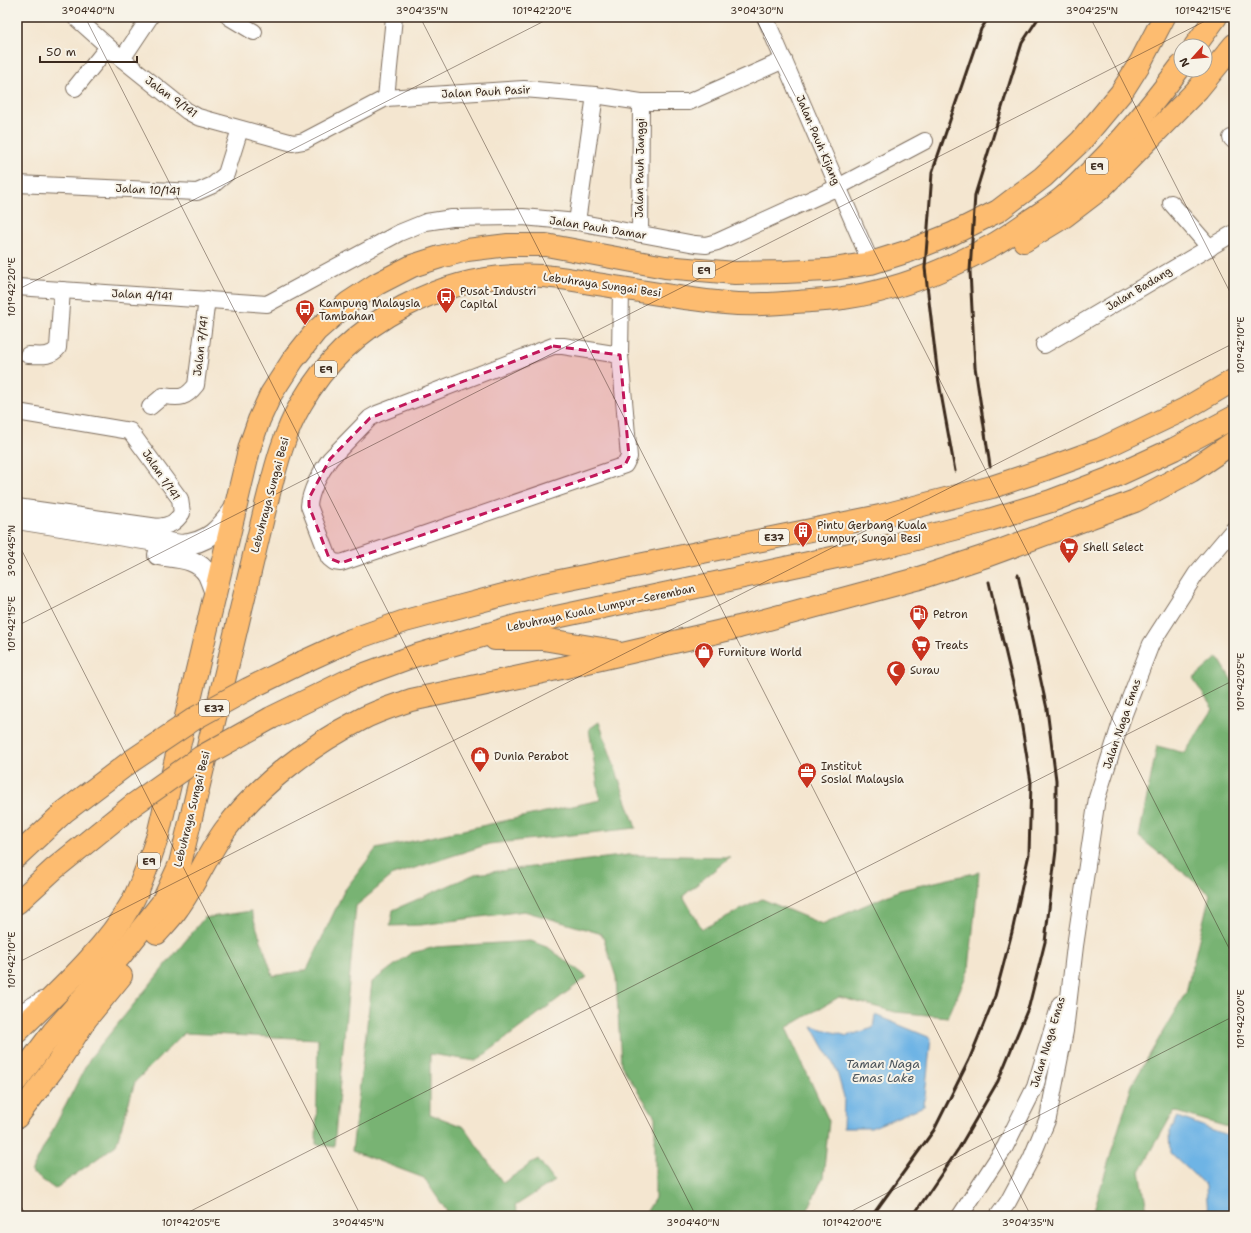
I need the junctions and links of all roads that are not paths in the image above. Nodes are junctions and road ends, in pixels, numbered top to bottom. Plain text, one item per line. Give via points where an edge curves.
1 (75, 17) edge
2 (150, 17) edge
3 (230, 17) edge
4 (394, 17) edge
5 (765, 17) edge
6 (1164, 17) edge
7 (1216, 17) edge
8 (254, 32) dead end
9 (1201, 38) edge
10 (1234, 45) edge
11 (108, 47) junction
12 (122, 59) junction
13 (784, 60) junction
14 (1173, 77) edge
15 (75, 88) dead end
16 (595, 95) junction
17 (386, 98) junction
18 (641, 102) junction
19 (240, 129) junction
20 (924, 141) dead end
21 (17, 184) edge
22 (838, 187) junction
23 (1171, 203) dead end
24 (577, 222) junction
25 (1234, 233) edge
26 (640, 234) junction
27 (993, 245) junction
28 (1210, 248) junction
29 (872, 263) junction
30 (17, 287) edge
31 (621, 288) junction
32 (62, 290) junction
33 (206, 299) junction
34 (267, 304) joint
35 (1044, 345) dead end
36 (28, 355) dead end
37 (620, 355) junction
38 (1234, 380) edge
39 (150, 407) dead end
40 (17, 412) edge
41 (1234, 417) edge
42 (1234, 442) edge
43 (17, 507) edge
44 (236, 507) junction
45 (17, 519) edge
46 (1234, 529) edge
47 (17, 532) edge
48 (216, 595) junction
49 (467, 639) junction
50 (623, 653) junction
51 (17, 856) edge
52 (17, 903) edge
53 (1075, 946) junction
54 (58, 990) junction
55 (17, 1014) edge
56 (17, 1032) edge
57 (17, 1080) edge
58 (17, 1117) edge
59 (960, 1216) edge
60 (998, 1216) edge

1 - 11 street, Jalan 9/141
2 - 12 street
3 - 8 street
4 - 17 street
5 - 13 street, Jalan Pauh Kijang
6 - 29 highway, E9 via 1121,93 1081,141 1043,177 998,211 952,234
7 - 9 highway
10 - 27 highway via 1198,89 1099,190 1024,242
11 - 12 street, Jalan 9/141
11 - 15 street
12 - 19 street, Jalan 9/141 via 187,111 198,117
13 - 18 street, Jalan Pauh Pasir via 689,102
13 - 22 street, Jalan Pauh Kijang
14 - 27 highway, Lebuhraya Sungai Besi / E9 via 1111,153 1061,199
16 - 17 street, Jalan Pauh Pasir via 524,89
16 - 18 street, Jalan Pauh Pasir
16 - 24 street
17 - 19 street, Jalan Pauh Pasir via 304,141 293,143
18 - 26 street, Jalan Pauh Janggi
19 - 21 street, Jalan 10/141 via 226,174 213,185 197,192
20 - 22 street, Jalan Pauh Damar
22 - 26 street, Jalan Pauh Damar via 706,245
22 - 29 street, Jalan Pauh Kijang
23 - 28 street
24 - 26 street, Jalan Pauh Damar
24 - 34 street, Jalan Pauh Damar via 523,216 452,218 426,222 399,233
25 - 28 street, Jalan Badang
27 - 31 highway, Lebuhraya Sungai Besi / E9 via 903,285 842,298 778,303 729,303
28 - 35 street, Jalan Badang
29 - 44 highway, E9 via 827,270 735,273 665,267 546,245 508,245 467,250 412,266 348,303 316,331 293,360 271,394 259,420 250,446
30 - 32 street, Jalan 4/141
31 - 37 street
31 - 57 highway, Lebuhraya Sungai Besi / E9 via 543,276 487,278 457,285 397,310 367,329 340,353 317,380 288,430 276,465 180,864 162,903 121,955 53,1032
32 - 33 street, Jalan 4/141
32 - 36 street via 58,348 47,356
33 - 34 street, Jalan 4/141
33 - 39 street, Jalan 7/141 via 196,385 189,394 179,398 163,396
37 - 37 street via 629,457 625,465 341,563 329,558 309,506 309,498 324,466 370,418 553,346
38 - 51 highway, E37, bridge via 1185,409 1101,449 992,487 880,516 545,584 405,621 351,640 248,689 197,717 130,762 64,812
40 - 43 street, Jalan 1/141 via 130,431 180,499 182,513 168,526 158,527
41 - 49 highway, Lebuhraya Kuala Lumpur–Seremban via 1174,449 1111,478 1051,501 989,520 898,544 519,625
42 - 50 highway via 1191,471 1136,501 986,556 902,583 739,627
44 - 45 street via 217,530 204,540 181,545
44 - 48 highway, E9
46 - 53 street, Jalan Naga Emas via 1196,574 1151,644 1122,719 1097,798
47 - 48 street via 199,563 208,575
48 - 54 highway, E9 via 158,835 146,870 132,903 115,928
49 - 50 highway via 543,639
49 - 52 highway, Lebuhraya Kuala Lumpur–Seremban, bridge via 350,679 271,718 201,757 133,804
50 - 58 highway via 411,700 361,719 334,734 289,766 247,804 226,829 178,908 86,1020
53 - 59 street, Jalan Naga Emas via 1035,1087 1005,1147
53 - 60 street, Jalan Naga Emas via 1065,1031 1048,1118 1031,1159
54 - 55 street
54 - 56 highway, E9

